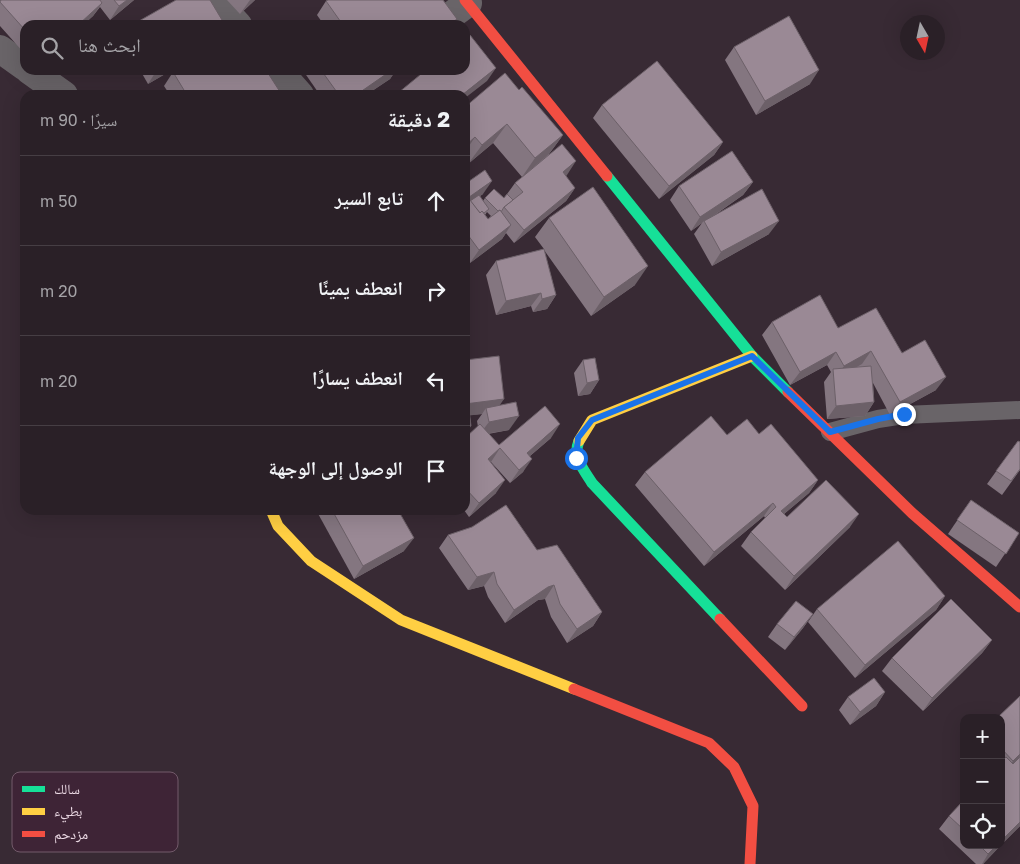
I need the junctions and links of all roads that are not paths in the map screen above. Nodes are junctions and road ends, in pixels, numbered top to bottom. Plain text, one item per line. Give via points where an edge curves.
1 (215, 0) edge
2 (466, 2) edge
3 (233, 20) edge
4 (444, 20) edge
5 (0, 49) edge
6 (20, 63) edge
7 (36, 75) edge
8 (282, 75) edge
9 (57, 90) edge
10 (296, 90) edge
11 (752, 356) junction
12 (1020, 410) edge
13 (830, 432) junction
14 (274, 515) edge
15 (1020, 607) edge
16 (802, 706) dead end
17 (750, 864) edge

1 - 3 street
2 - 4 street
2 - 11 street
5 - 6 street
7 - 9 street
8 - 10 street
11 - 13 street
11 - 16 street via 592,420 578,438 576,458 592,483
12 - 13 lane via 904,414
13 - 15 street via 912,513
14 - 17 street via 278,526 311,561 401,620 709,743 734,767 752,806

